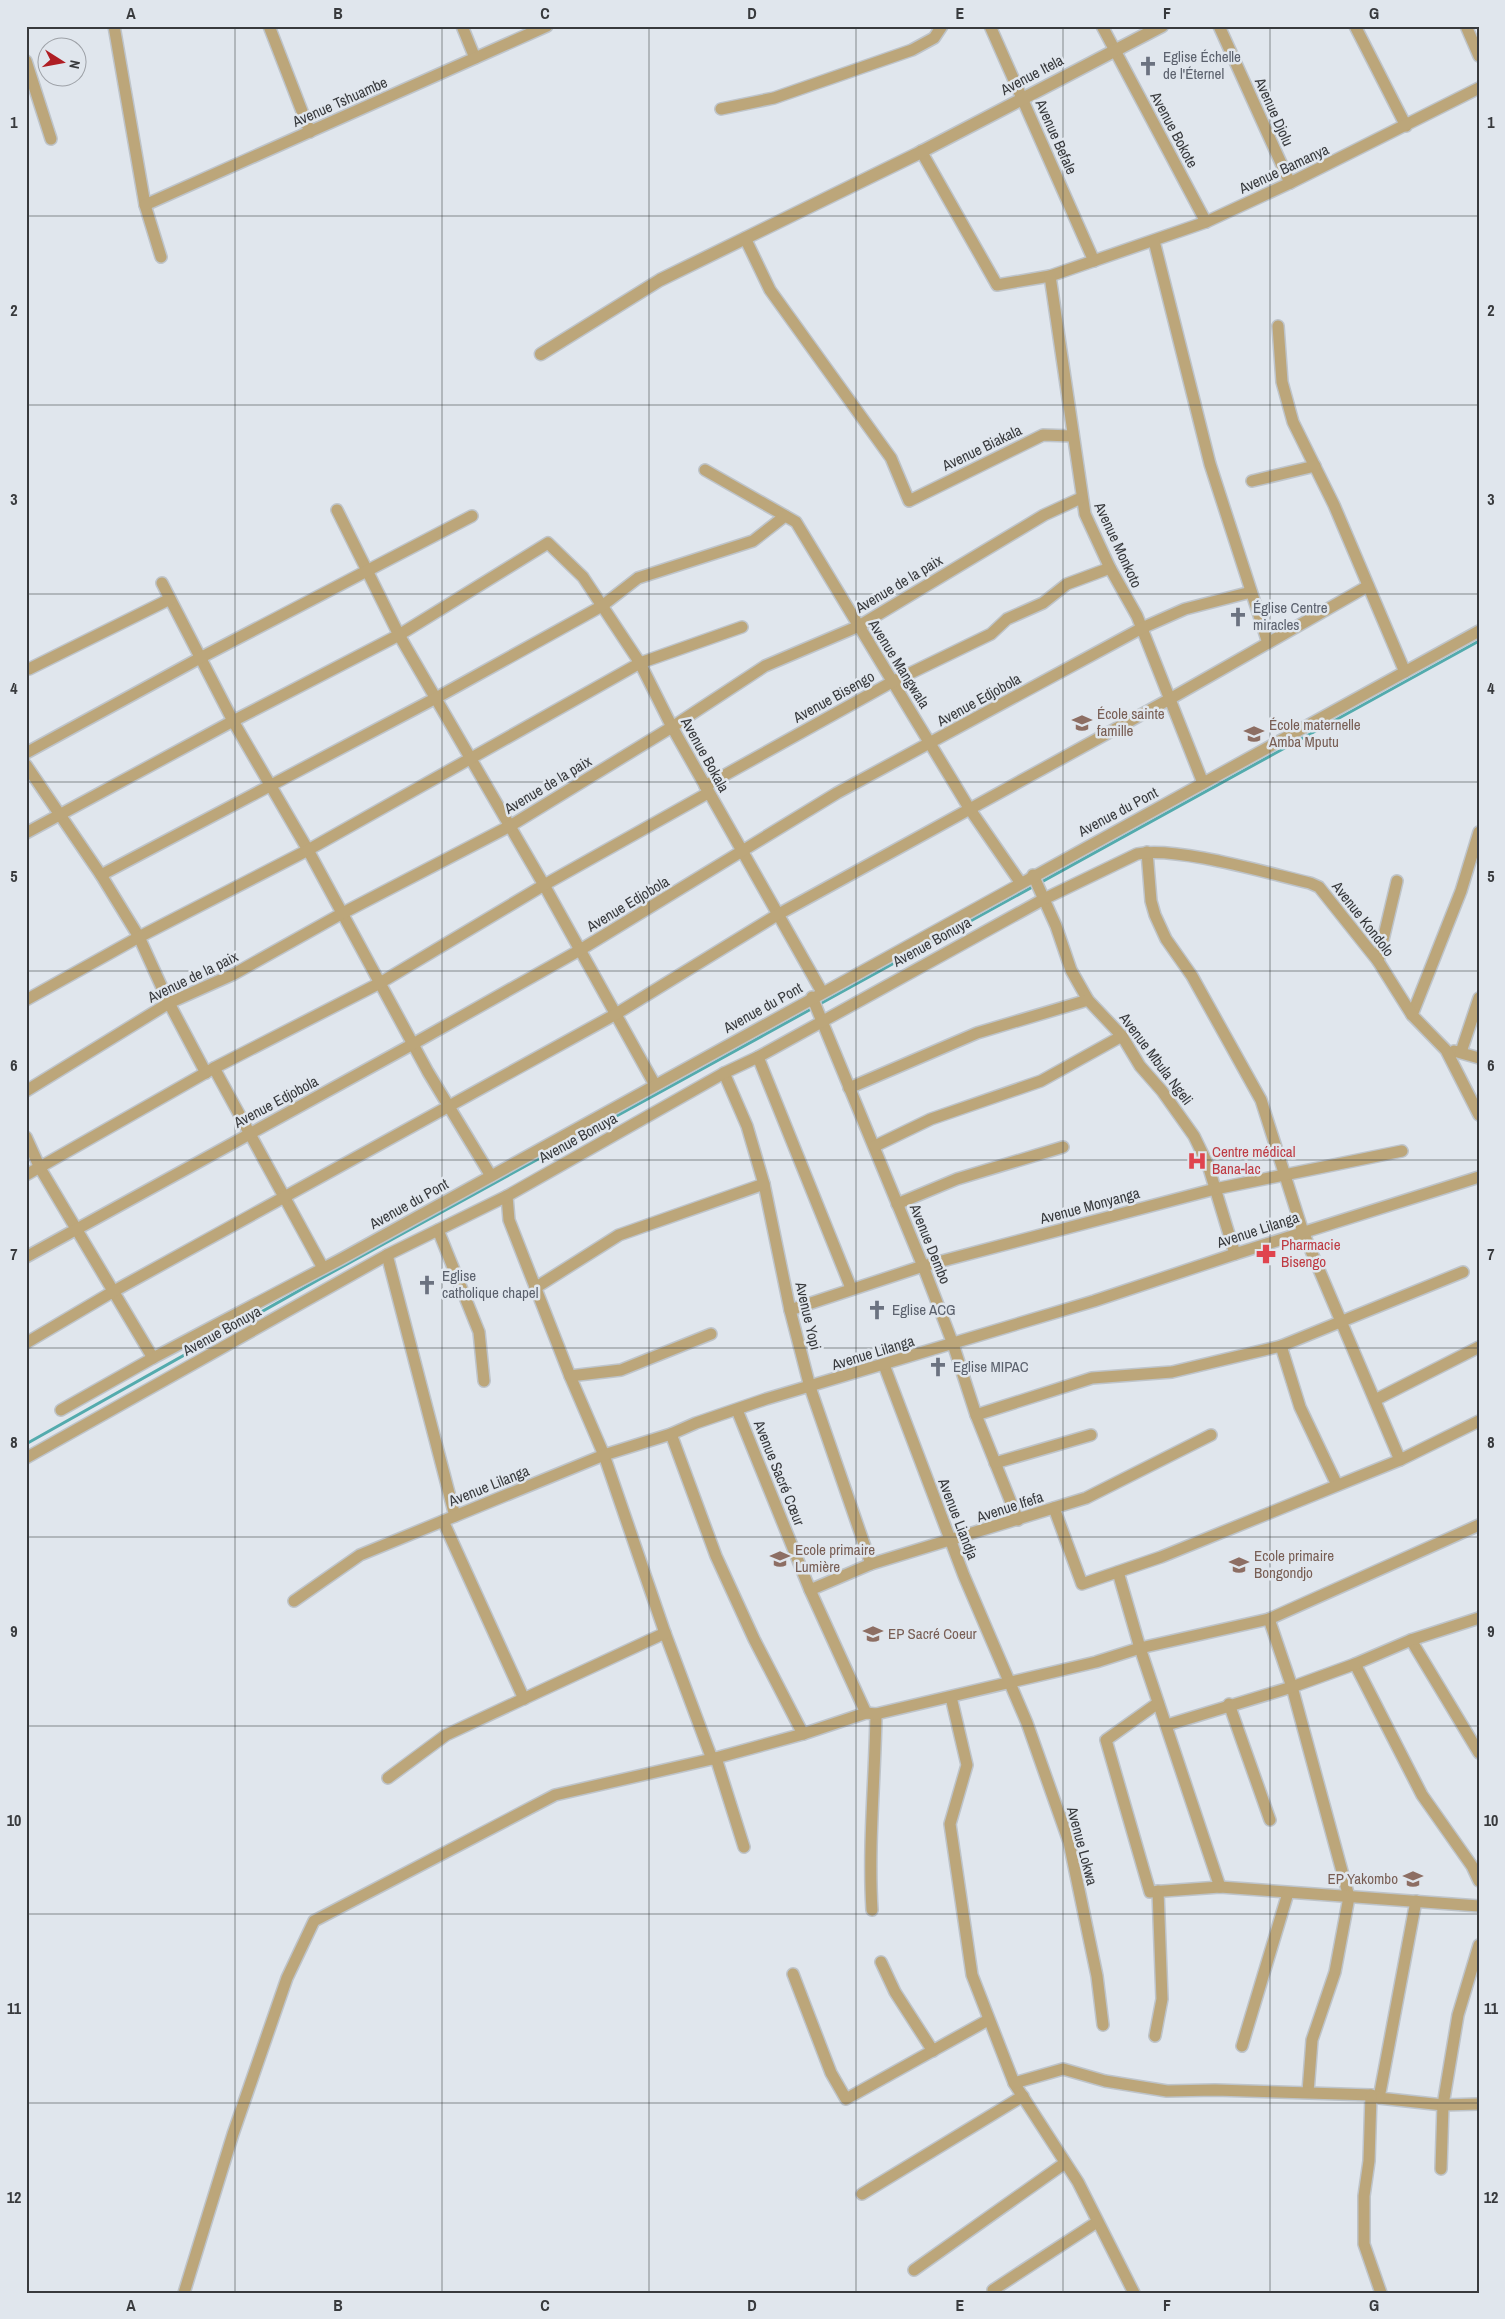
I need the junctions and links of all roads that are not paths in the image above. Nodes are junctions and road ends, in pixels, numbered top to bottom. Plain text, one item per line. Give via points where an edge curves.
1 (114, 26) edge
2 (269, 26) edge
3 (462, 26) edge
4 (547, 26) edge
5 (942, 26) edge
6 (990, 26) edge
7 (1102, 26) edge
8 (1162, 26) edge
9 (1220, 26) edge
10 (1355, 26) edge
11 (1466, 26) edge
12 (1114, 50) junction
13 (1479, 56) edge
14 (475, 58) junction
15 (26, 61) edge
16 (1479, 88) edge
17 (1022, 98) junction
18 (720, 109) dead end
19 (1406, 126) junction
20 (310, 132) junction
21 (51, 139) dead end
22 (919, 152) junction
23 (1290, 183) junction
24 (145, 205) junction
25 (1206, 222) junction
26 (745, 238) junction
27 (1154, 241) junction
28 (161, 258) dead end
29 (1094, 261) junction
30 (1050, 276) junction
31 (1278, 326) dead end
32 (541, 354) dead end
33 (1072, 436) junction
34 (1315, 466) junction
35 (705, 470) dead end
36 (1252, 481) dead end
37 (1081, 498) junction
38 (337, 510) dead end
39 (472, 516) dead end
40 (785, 516) junction
41 (1110, 568) junction
42 (366, 572) junction
43 (162, 583) dead end
44 (1368, 586) junction
45 (1251, 592) junction
46 (170, 599) junction
47 (602, 606) junction
48 (858, 626) junction
49 (742, 627) dead end
50 (1142, 628) junction
51 (1479, 631) edge
52 (399, 635) junction
53 (1268, 643) junction
54 (200, 658) junction
55 (640, 663) junction
56 (30, 669) dead end
57 (1405, 672) junction
58 (892, 682) junction
59 (436, 698) junction
60 (1168, 700) junction
61 (233, 721) junction
62 (672, 727) junction
63 (931, 743) junction
64 (26, 753) edge
65 (471, 758) junction
66 (26, 765) edge
67 (270, 784) junction
68 (1202, 784) junction
69 (707, 789) junction
70 (969, 808) junction
71 (60, 816) junction
72 (510, 826) junction
73 (1479, 832) edge
74 (26, 833) edge
75 (308, 850) junction
76 (742, 852) junction
77 (1147, 852) junction
78 (101, 875) junction
79 (1397, 881) dead end
80 (1020, 882) junction
81 (544, 885) junction
82 (1038, 886) junction
83 (341, 914) junction
84 (777, 915) junction
85 (139, 937) junction
86 (580, 950) junction
87 (1378, 961) junction
88 (380, 983) junction
89 (1479, 998) edge
90 (26, 1000) edge
91 (1088, 1000) junction
92 (169, 1003) junction
93 (818, 1004) junction
94 (616, 1014) junction
95 (1412, 1015) junction
96 (1122, 1036) junction
97 (413, 1044) junction
98 (1446, 1050) junction
99 (1461, 1052) junction
100 (758, 1057) junction
101 (1479, 1058) edge
102 (210, 1071) junction
103 (724, 1073) junction
104 (655, 1085) junction
105 (849, 1088) junction
106 (26, 1091) edge
107 (449, 1107) junction
108 (1479, 1116) edge
109 (250, 1132) junction
110 (26, 1137) edge
111 (874, 1146) junction
112 (1063, 1148) dead end
113 (1402, 1151) dead end
114 (40, 1168) junction
115 (26, 1175) edge
116 (1286, 1175) junction
117 (490, 1176) junction
118 (1479, 1177) edge
119 (764, 1184) junction
120 (1214, 1189) junction
121 (285, 1196) junction
122 (507, 1196) junction
123 (897, 1204) junction
124 (77, 1228) junction
125 (438, 1230) junction
126 (1304, 1232) junction
127 (1235, 1254) junction
128 (387, 1255) junction
129 (26, 1257) edge
130 (923, 1266) junction
131 (323, 1268) junction
132 (1463, 1272) dead end
133 (535, 1288) junction
134 (851, 1288) junction
135 (114, 1291) junction
136 (790, 1310) junction
137 (1343, 1322) junction
138 (711, 1334) dead end
139 (26, 1343) edge
140 (953, 1344) junction
141 (1281, 1346) junction
142 (1479, 1347) edge
143 (152, 1358) junction
144 (884, 1365) junction
145 (570, 1376) junction
146 (484, 1381) dead end
147 (810, 1387) junction
148 (1375, 1400) junction
149 (61, 1410) dead end
150 (737, 1410) junction
151 (976, 1415) junction
152 (1479, 1421) edge
153 (671, 1434) junction
154 (1092, 1435) dead end
155 (1211, 1435) dead end
156 (604, 1455) junction
157 (26, 1458) edge
158 (1400, 1460) junction
159 (995, 1463) junction
160 (1337, 1485) junction
161 (1054, 1508) junction
162 (455, 1516) junction
163 (1018, 1520) junction
164 (443, 1521) junction
165 (1479, 1525) edge
166 (950, 1541) junction
167 (871, 1564) junction
168 (1118, 1572) junction
169 (810, 1590) junction
170 (294, 1601) dead end
171 (1269, 1619) junction
172 (1477, 1622) edge
173 (665, 1633) junction
174 (1411, 1640) junction
175 (1140, 1648) junction
176 (1356, 1664) junction
177 (1010, 1682) junction
178 (1292, 1686) junction
179 (951, 1697) junction
180 (524, 1699) junction
181 (1158, 1703) junction
182 (1229, 1704) junction
183 (871, 1714) junction
184 (1167, 1725) junction
185 (803, 1734) junction
186 (1479, 1753) edge
187 (714, 1759) junction
188 (388, 1778) dead end
189 (1270, 1820) dead end
190 (744, 1847) dead end
191 (1479, 1881) edge
192 (1220, 1887) junction
193 (1158, 1891) junction
194 (1288, 1892) junction
195 (1349, 1897) junction
196 (1416, 1901) junction
197 (1479, 1906) edge
198 (872, 1910) dead end
199 (1479, 1945) edge
200 (881, 1962) dead end
201 (793, 1974) dead end
202 (988, 2020) junction
203 (1103, 2025) dead end
204 (1155, 2036) dead end
205 (1242, 2046) dead end
206 (933, 2050) junction
207 (1014, 2083) junction
208 (1308, 2092) junction
209 (1023, 2096) junction
210 (1375, 2096) junction
211 (1479, 2104) edge
212 (1443, 2105) junction
213 (1065, 2163) junction
214 (1440, 2169) dead end
215 (862, 2194) dead end
216 (1097, 2222) junction
217 (914, 2270) dead end
218 (993, 2290) dead end
219 (184, 2293) edge
220 (1134, 2293) edge
221 (1381, 2293) edge

1 - 24 street
2 - 20 street
3 - 14 street
4 - 14 street, Avenue Tshuambe
5 - 18 street via 934,38 912,50 774,98
6 - 17 street, Avenue Befale
7 - 12 street, Avenue Bokote
8 - 12 street, Avenue Itela
9 - 23 street, Avenue Djolu
10 - 19 street
11 - 13 street
12 - 17 street, Avenue Itela
12 - 25 street, Avenue Bokote
14 - 20 street, Avenue Tshuambe
15 - 21 street
16 - 19 street, Avenue Bamanya
17 - 22 street, Avenue Itela
17 - 29 street, Avenue Befale
19 - 23 street, Avenue Bamanya
20 - 24 street, Avenue Tshuambe
22 - 26 street, Avenue Itela
22 - 30 street, Avenue Bamanya via 998,285
23 - 25 street, Avenue Bamanya
24 - 28 street
25 - 27 street, Avenue Bamanya
26 - 32 street, Avenue Itela via 660,280
26 - 33 street, Avenue Biakala via 770,290 891,458 909,501 1043,435
27 - 29 street, Avenue Bamanya
27 - 45 street via 1210,464
29 - 30 street, Avenue Bamanya
30 - 33 street, Avenue Monkoto
31 - 34 street via 1282,382 1293,422
33 - 37 street, Avenue Monkoto
34 - 36 street
34 - 44 street
35 - 40 street, Avenue Mangwala
37 - 41 street, Avenue Monkoto
37 - 48 street, Avenue de la paix via 1044,515
38 - 42 street
39 - 42 street
40 - 47 street via 753,541 638,578
40 - 48 street, Avenue Mangwala via 796,522
41 - 50 street, Avenue Monkoto
41 - 58 street, Avenue Bisengo via 1067,584 1043,603 1007,619 991,634
42 - 52 street
42 - 54 street
43 - 46 street
44 - 53 street
44 - 57 street
45 - 50 street, Avenue Edjobola via 1185,609
45 - 53 street
46 - 54 street
46 - 56 street
47 - 52 street, Avenue Bokala via 583,577 548,543
47 - 55 street, Avenue Bokala
47 - 59 street
48 - 58 street, Avenue Mangwala
48 - 62 street, Avenue de la paix via 764,666
49 - 55 street
50 - 60 street, Avenue Monkoto
50 - 63 street, Avenue Edjobola
51 - 57 street, Avenue du Pont
52 - 59 street
52 - 61 street
53 - 60 street
54 - 61 street
54 - 64 street
55 - 62 street, Avenue Bokala
55 - 65 street
57 - 68 street, Avenue du Pont
58 - 63 street, Avenue Mangwala
58 - 69 street, Avenue Bisengo
59 - 65 street
59 - 67 street
60 - 68 street, Avenue Monkoto
60 - 70 street
61 - 67 street
61 - 71 street
62 - 69 street, Avenue Bokala
62 - 72 street, Avenue de la paix
63 - 70 street, Avenue Mangwala
63 - 76 street, Avenue Edjobola via 837,793
65 - 72 street
65 - 75 street
66 - 71 street
67 - 75 street
67 - 78 street
68 - 82 street, Avenue du Pont
69 - 76 street, Avenue Bokala
69 - 81 street, Avenue Bisengo
70 - 80 street, Avenue Mangwala
70 - 84 street
71 - 74 street
71 - 78 street
72 - 81 street
72 - 83 street, Avenue de la paix
73 - 95 street via 1461,891
75 - 83 street
75 - 85 street
76 - 84 street, Avenue Bokala
76 - 86 street, Avenue Edjobola
77 - 82 street, Avenue Bonuya
77 - 87 street, Avenue Kondolo via 1187,856 1310,882 1319,887
77 - 116 street via 1151,900 1166,939 1196,984 1261,1100
78 - 85 street
79 - 87 street
80 - 82 street, Avenue du Pont
80 - 93 street, Avenue du Pont
81 - 86 street
81 - 88 street, Avenue Bisengo
82 - 91 street, Avenue Mbula Ngeli via 1071,970
82 - 93 street, Avenue Bonuya
83 - 88 street
83 - 92 street, Avenue de la paix via 234,974
84 - 93 street, Avenue Bokala
84 - 94 street
85 - 90 street
85 - 92 street
86 - 94 street
86 - 97 street, Avenue Edjobola
87 - 95 street, Avenue Kondolo
88 - 97 street
88 - 102 street, Avenue Bisengo
89 - 99 street
91 - 96 street, Avenue Mbula Ngeli
91 - 105 street via 977,1033
92 - 102 street
92 - 106 street, Avenue de la paix
93 - 100 street, Avenue Bonuya
93 - 104 street, Avenue du Pont
93 - 105 street, Avenue Dembo
94 - 104 street
94 - 107 street
95 - 98 street, Avenue Kondolo
96 - 111 street via 1041,1081 931,1119
96 - 120 street, Avenue Mbula Ngeli via 1140,1066 1194,1136 1208,1165
97 - 107 street
97 - 109 street, Avenue Edjobola
98 - 99 street
98 - 108 street, Avenue Kondolo
99 - 101 street
100 - 103 street, Avenue Bonuya
100 - 134 street
102 - 109 street
102 - 114 street, Avenue Bisengo
103 - 119 street, Avenue Yopi via 747,1126
103 - 122 street, Avenue Bonuya
104 - 117 street, Avenue du Pont
105 - 111 street, Avenue Dembo
107 - 117 street
107 - 121 street
109 - 121 street
109 - 124 street, Avenue Edjobola
110 - 114 street
111 - 123 street, Avenue Dembo
112 - 123 street via 957,1178
113 - 116 street, Avenue Monyanga
114 - 115 street, Avenue Bisengo
114 - 124 street
116 - 120 street, Avenue Monyanga
116 - 126 street
117 - 131 street, Avenue du Pont
118 - 126 street, Avenue Lilanga
119 - 133 street via 619,1235
119 - 136 street, Avenue Yopi
120 - 127 street, Avenue Mbula Ngeli
120 - 130 street, Avenue Monyanga
121 - 131 street
121 - 135 street
122 - 125 street, Avenue Bonuya
122 - 133 street via 509,1220
123 - 130 street, Avenue Dembo
124 - 129 street, Avenue Edjobola
124 - 135 street
125 - 128 street, Avenue Bonuya
125 - 146 street via 479,1332
126 - 127 street, Avenue Lilanga
126 - 137 street
127 - 140 street, Avenue Lilanga
128 - 157 street, Avenue Bonuya
128 - 162 street
130 - 134 street, Avenue Monyanga
130 - 140 street, Avenue Dembo
131 - 143 street, Avenue du Pont
132 - 137 street
133 - 145 street
134 - 136 street, Avenue Monyanga
135 - 139 street
135 - 143 street
136 - 147 street, Avenue Yopi
137 - 141 street
137 - 148 street
138 - 145 street via 621,1370
140 - 144 street, Avenue Lilanga
140 - 151 street, Avenue Dembo
141 - 151 street via 1172,1372 1092,1378
141 - 160 street via 1300,1407
142 - 148 street
143 - 149 street, Avenue du Pont
144 - 147 street, Avenue Lilanga
144 - 166 street, Avenue Liandja
145 - 156 street
147 - 150 street, Avenue Lilanga
147 - 167 street, Avenue Yopi
148 - 158 street
150 - 153 street, Avenue Lilanga
150 - 169 street, Avenue Sacré Cœur
151 - 159 street, Avenue Dembo
152 - 158 street
153 - 156 street, Avenue Lilanga
153 - 185 street via 716,1556
154 - 159 street
155 - 161 street, Avenue Ifefa via 1086,1498
156 - 162 street, Avenue Lilanga
156 - 173 street
158 - 160 street
159 - 163 street, Avenue Dembo
160 - 168 street via 1161,1558
161 - 163 street, Avenue Ifefa
161 - 168 street via 1082,1584
162 - 164 street, Avenue Lilanga
163 - 166 street, Avenue Ifefa
164 - 170 street, Avenue Lilanga via 360,1555
164 - 180 street
165 - 171 street
166 - 167 street, Avenue Ifefa
166 - 177 street, Avenue Liandja
167 - 169 street, Avenue Ifefa
168 - 175 street
169 - 183 street, Avenue Sacré Cœur
171 - 175 street
171 - 178 street
172 - 174 street
173 - 180 street
173 - 187 street
174 - 176 street
174 - 186 street
175 - 177 street
175 - 181 street
176 - 178 street
176 - 191 street via 1422,1795
177 - 179 street
177 - 203 street, Avenue Lokwa via 1069,1842 1097,1976
178 - 182 street
178 - 195 street
179 - 183 street
179 - 202 street via 967,1765 950,1824 972,1975
180 - 188 street via 446,1735
181 - 184 street
181 - 193 street via 1106,1740 1150,1892
182 - 184 street
182 - 189 street
183 - 185 street
183 - 198 street via 875,1787 869,1869
184 - 192 street
185 - 187 street
187 - 190 street
187 - 219 street via 554,1795 314,1921 284,1987 233,2134
192 - 193 street
192 - 194 street
193 - 204 street via 1162,1999
194 - 195 street
194 - 205 street
195 - 196 street
195 - 208 street via 1335,1972 1312,2040
196 - 197 street
196 - 210 street
199 - 212 street via 1458,2015
200 - 206 street via 895,1992
201 - 206 street via 831,2072 846,2099
202 - 206 street
202 - 207 street
207 - 208 street via 1063,2069 1105,2081 1167,2091
207 - 209 street
208 - 210 street
209 - 213 street
209 - 215 street
210 - 212 street
210 - 221 street via 1364,2196 1364,2244
211 - 212 street
212 - 214 street
213 - 216 street
213 - 217 street
216 - 218 street
216 - 220 street

